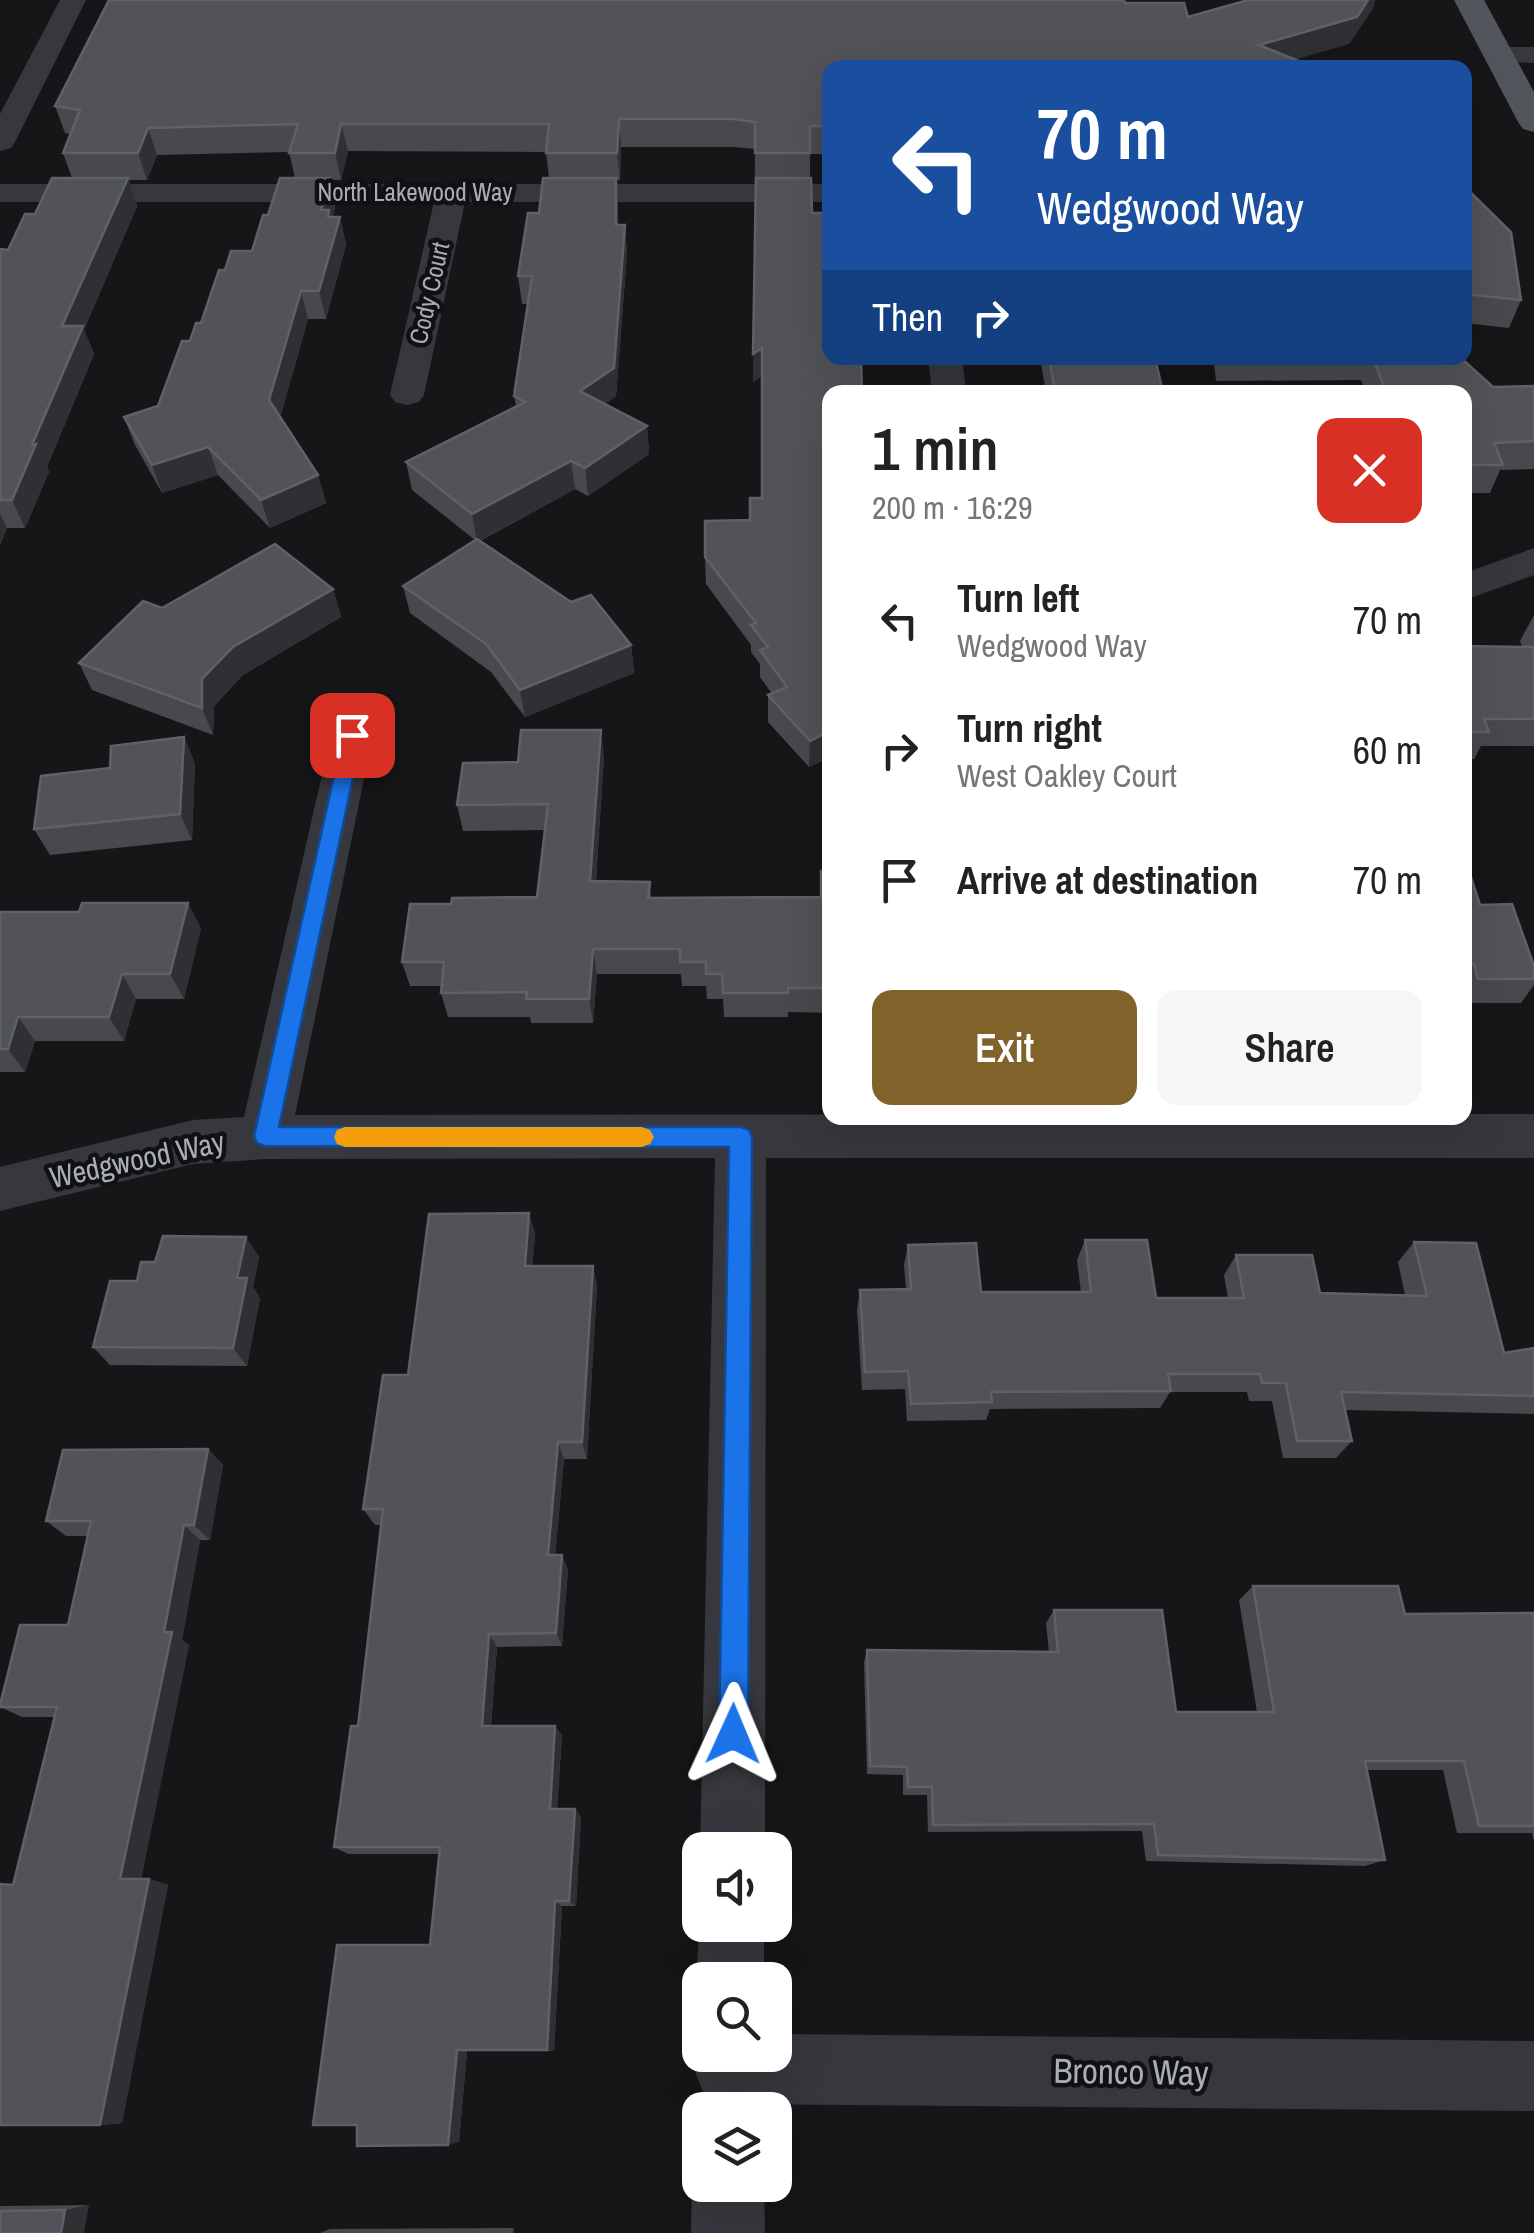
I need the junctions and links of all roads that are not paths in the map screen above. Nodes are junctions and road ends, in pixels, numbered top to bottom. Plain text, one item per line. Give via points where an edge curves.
1 (73, 0) edge
2 (1469, 0) edge
3 (1498, 55) junction
4 (1534, 55) edge
5 (1534, 122) edge
6 (0, 142) edge
7 (452, 192) junction
8 (0, 193) edge
9 (822, 193) edge
10 (406, 395) dead end
11 (1534, 560) edge
12 (1472, 584) edge
13 (352, 735) dead end
14 (265, 1136) junction
15 (1534, 1136) edge
16 (741, 1137) junction
17 (2, 1195) edge
18 (732, 1832) edge
19 (1534, 2076) edge
20 (729, 2078) edge
21 (728, 2202) edge
22 (728, 2233) edge

1 - 6 street
2 - 3 main road
3 - 4 street
3 - 5 main road
7 - 8 street, North Lakewood Way
7 - 9 street, North Lakewood Way
7 - 10 street, Cody Court
11 - 12 street
13 - 14 street
14 - 16 street, Wedgwood Way
14 - 17 street, Wedgwood Way via 193,1142
15 - 16 street, Wedgwood Way
16 - 18 street
19 - 20 street, Bronco Way
21 - 22 street

